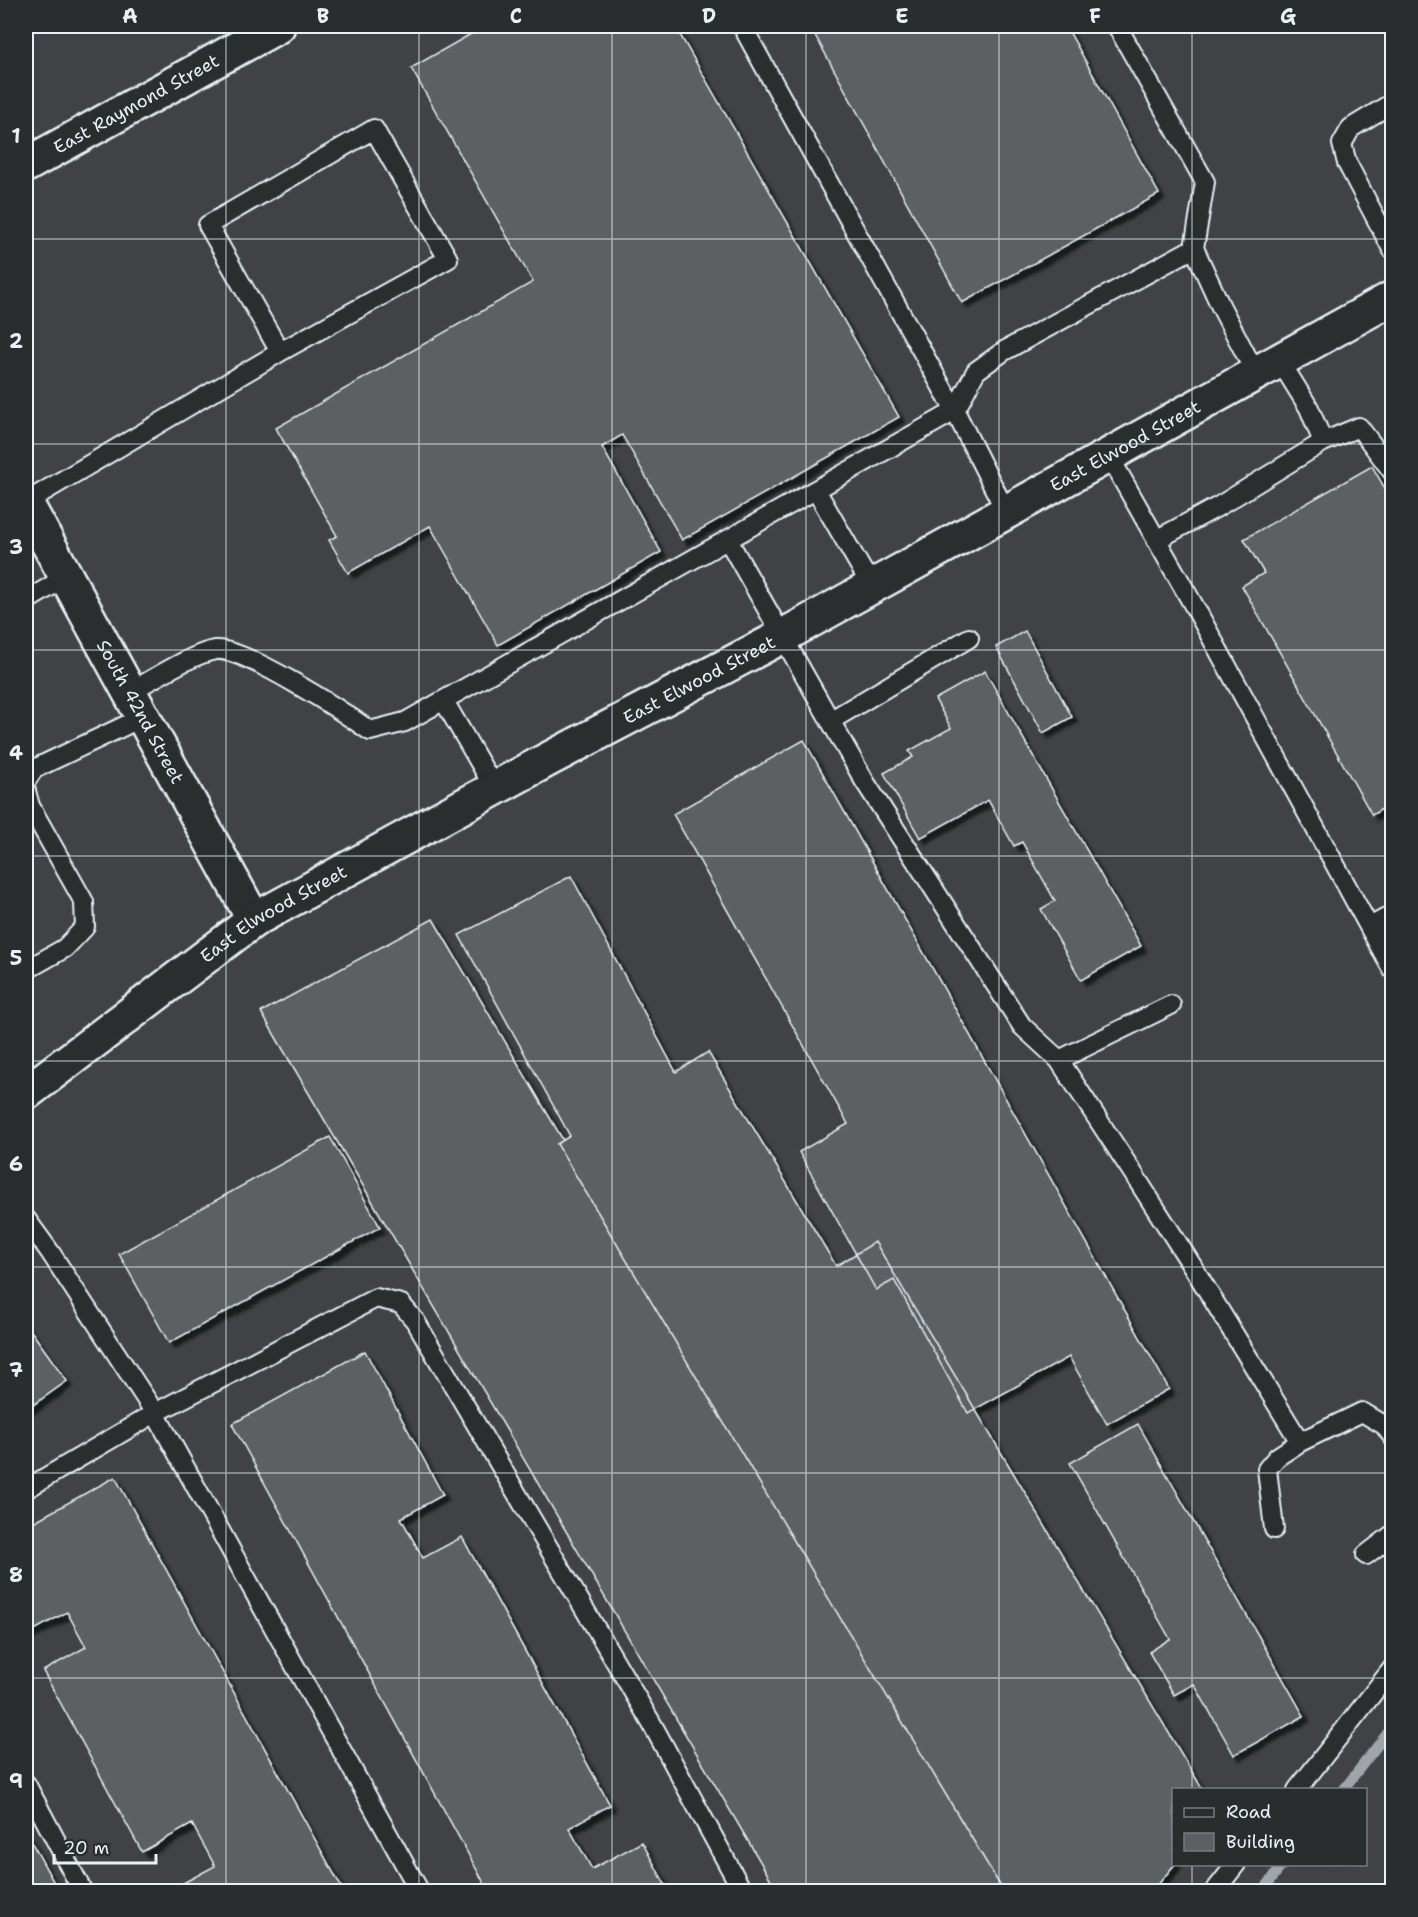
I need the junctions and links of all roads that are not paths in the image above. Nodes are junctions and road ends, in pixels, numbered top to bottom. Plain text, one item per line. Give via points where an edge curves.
1 (278, 26) edge
2 (742, 26) edge
3 (1117, 26) edge
4 (1392, 103) edge
5 (26, 165) edge
6 (1194, 248) junction
7 (1392, 249) edge
8 (1392, 298) edge
9 (280, 352) junction
10 (1268, 367) junction
11 (955, 411) junction
12 (1323, 442) junction
13 (1109, 456) junction
14 (1392, 471) edge
15 (816, 490) junction
16 (26, 503) edge
17 (1006, 512) junction
18 (728, 540) junction
19 (1156, 540) junction
20 (66, 578) junction
21 (872, 586) junction
22 (26, 601) edge
23 (783, 636) junction
24 (969, 638) dead end
25 (444, 701) junction
26 (136, 705) junction
27 (830, 721) junction
28 (26, 781) edge
29 (495, 789) junction
30 (26, 791) edge
31 (1392, 915) edge
32 (254, 920) junction
33 (1370, 927) junction
34 (1392, 969) edge
35 (26, 970) edge
36 (1171, 1005) dead end
37 (1059, 1060) junction
38 (26, 1093) edge
39 (26, 1219) edge
40 (155, 1413) junction
41 (1392, 1436) edge
42 (1300, 1442) junction
43 (26, 1489) edge
44 (1274, 1529) dead end
45 (1392, 1535) edge
46 (1366, 1555) dead end
47 (1392, 1669) edge
48 (26, 1784) edge
49 (1300, 1788) edge
50 (1234, 1866) edge
51 (82, 1892) edge
52 (420, 1892) edge
53 (743, 1892) edge
54 (1214, 1892) edge

1 - 5 street, East Raymond Street
2 - 11 lane
3 - 6 lane via 1205,182
4 - 7 lane via 1351,128 1342,144 1347,163
6 - 10 lane via 1221,307
6 - 11 lane via 1004,351 976,371
8 - 10 street, East Elwood Street
9 - 9 lane via 208,225 374,129 448,259
9 - 16 lane
10 - 12 lane via 1309,408
10 - 13 street, East Elwood Street
11 - 15 lane
11 - 17 lane
12 - 14 lane via 1359,427
12 - 19 lane
13 - 17 street, East Elwood Street
13 - 19 lane
15 - 18 lane
15 - 21 lane
16 - 20 street, South 42nd Street
17 - 21 street, East Elwood Street
18 - 23 lane
18 - 25 lane
19 - 33 lane
20 - 22 lane
20 - 26 street, South 42nd Street
21 - 23 street, East Elwood Street
23 - 27 lane
23 - 29 street, East Elwood Street
24 - 27 lane
25 - 26 lane via 405,722 370,731 336,707 242,655 217,650 188,660
25 - 29 lane
26 - 28 lane via 34,769
26 - 32 street, South 42nd Street
27 - 37 lane via 1022,1026
29 - 32 street, East Elwood Street
30 - 35 lane via 30,806 84,902 85,927 65,948
31 - 33 lane
32 - 38 street, East Elwood Street
33 - 34 lane
36 - 37 lane
37 - 42 lane via 1193,1266
39 - 40 lane
40 - 43 lane
40 - 52 lane
40 - 53 lane via 376,1299 401,1304 416,1322 652,1724
41 - 42 lane via 1384,1425 1362,1412
42 - 44 lane via 1267,1469
45 - 46 lane
47 - 49 lane
48 - 51 lane
50 - 54 lane

